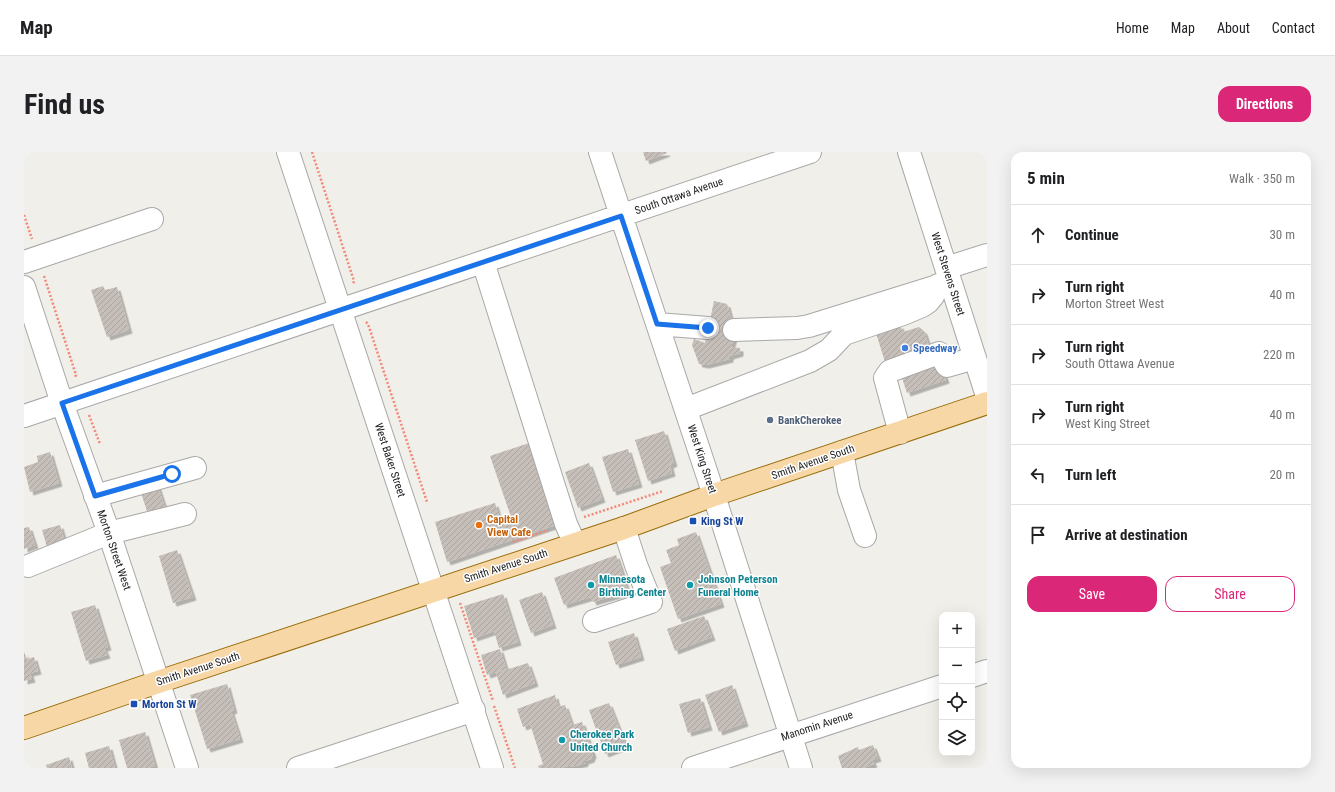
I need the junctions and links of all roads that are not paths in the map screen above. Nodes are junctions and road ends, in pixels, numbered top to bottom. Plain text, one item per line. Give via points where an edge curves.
1 (288, 152) edge
2 (600, 152) edge
3 (810, 152) edge
4 (909, 152) edge
5 (621, 216) junction
6 (152, 219) dead end
7 (987, 255) edge
8 (31, 260) edge
9 (483, 262) junction
10 (944, 279) junction
11 (24, 287) edge
12 (341, 310) junction
13 (657, 324) junction
14 (708, 328) dead end
15 (734, 330) dead end
16 (975, 358) junction
17 (987, 396) edge
18 (62, 403) junction
19 (987, 403) edge
20 (686, 409) junction
21 (24, 416) edge
22 (900, 432) junction
23 (842, 452) junction
24 (195, 468) dead end
25 (95, 496) junction
26 (714, 496) junction
27 (185, 514) dead end
28 (624, 528) junction
29 (109, 533) junction
30 (865, 536) dead end
31 (574, 544) junction
32 (28, 566) dead end
33 (433, 591) junction
34 (594, 621) dead end
35 (987, 671) edge
36 (975, 675) edge
37 (158, 682) junction
38 (939, 687) edge
39 (474, 710) junction
40 (24, 728) edge
41 (790, 735) junction
42 (187, 768) edge
43 (298, 768) edge
44 (492, 768) edge
45 (693, 768) edge
46 (802, 768) edge

1 - 12 street, West Baker Street
2 - 5 street, West King Street
3 - 5 street, South Ottawa Avenue
4 - 10 street, West Stevens Street
5 - 9 street, South Ottawa Avenue
5 - 13 street, West King Street
6 - 8 street
7 - 10 street
9 - 12 street, South Ottawa Avenue
9 - 31 street
10 - 15 street via 809,326
10 - 16 street, West Stevens Street
10 - 20 street via 933,296 922,306 844,334 829,350 810,361
11 - 18 street, Morton Street West
12 - 18 street, South Ottawa Avenue
12 - 33 street, West Baker Street
13 - 14 street
13 - 20 street, West King Street
16 - 17 street, West Stevens Street
16 - 22 street via 947,366 939,353 890,371 885,378
18 - 21 street, South Ottawa Avenue
18 - 25 street, Morton Street West
19 - 22 main road, Smith Avenue South
20 - 26 street, West King Street
22 - 23 main road, Smith Avenue South
23 - 26 main road, Smith Avenue South
23 - 30 street via 849,490
24 - 25 street
25 - 29 street, Morton Street West
26 - 28 main road, Smith Avenue South
26 - 41 street, West King Street
27 - 29 street
28 - 31 main road, Smith Avenue South
28 - 34 street via 651,602
29 - 32 street
29 - 37 street, Morton Street West
31 - 33 main road, Smith Avenue South
33 - 37 main road, Smith Avenue South
33 - 39 street, West Baker Street
35 - 36 street
37 - 40 main road, Smith Avenue South
37 - 42 street, Morton Street West
38 - 41 street, Manomin Avenue
39 - 43 street
39 - 44 street, West Baker Street
41 - 45 street, Manomin Avenue
41 - 46 street, West King Street

